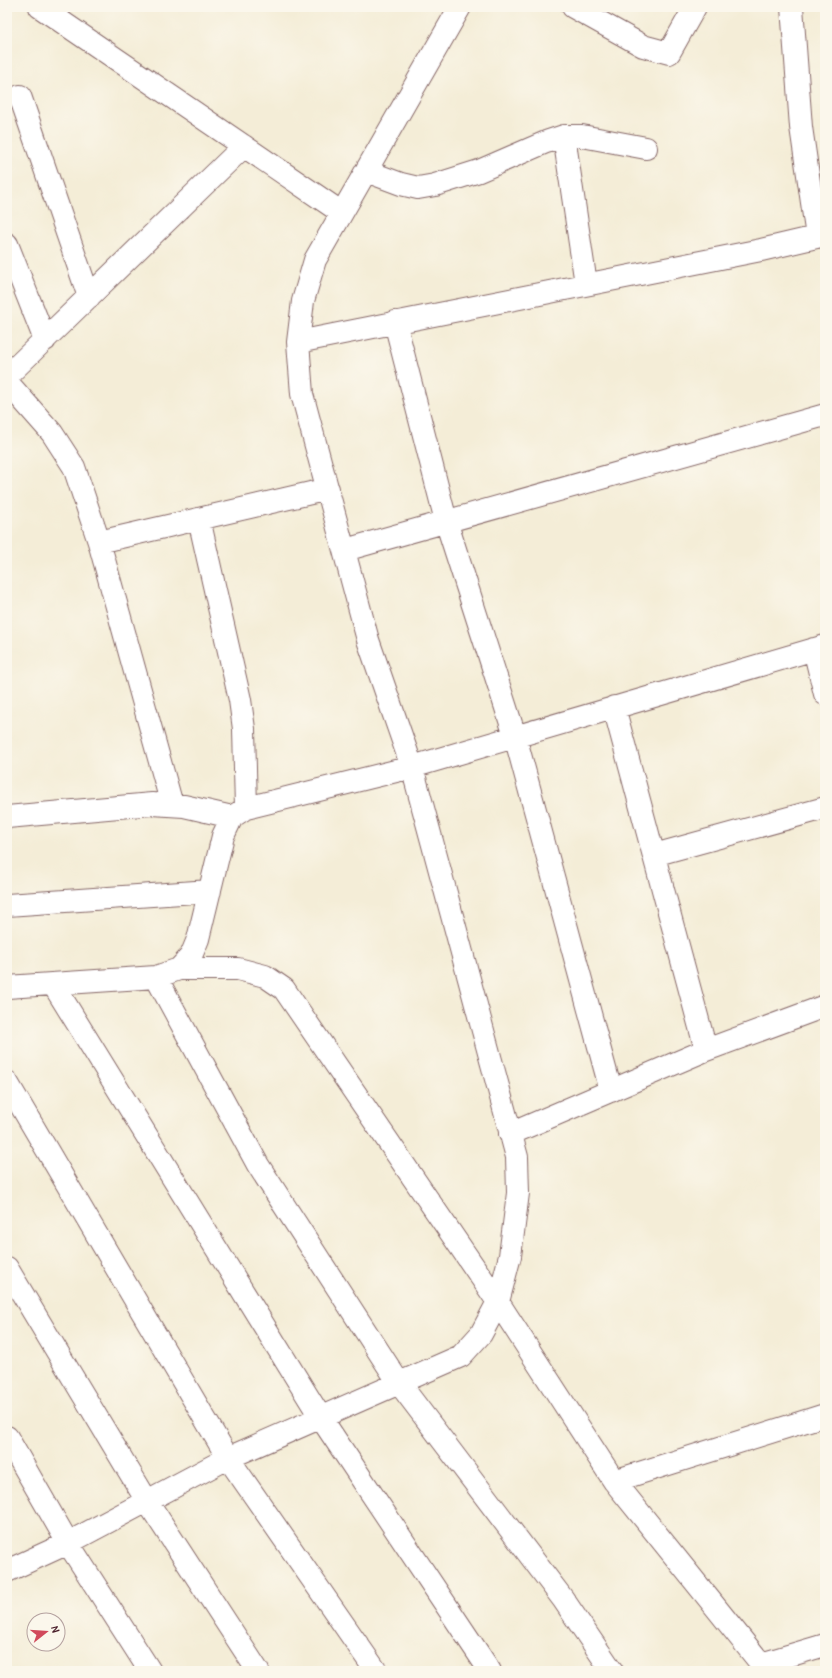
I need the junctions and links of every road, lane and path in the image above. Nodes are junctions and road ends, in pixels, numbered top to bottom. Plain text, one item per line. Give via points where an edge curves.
1 (40, 7) edge
2 (460, 7) edge
3 (574, 7) edge
4 (695, 7) edge
5 (792, 7) edge
6 (600, 13) edge
7 (20, 96) dead end
8 (564, 136) junction
9 (244, 146) junction
10 (646, 148) dead end
11 (366, 171) junction
12 (342, 213) junction
13 (821, 236) edge
14 (7, 244) edge
15 (586, 284) junction
16 (89, 297) junction
17 (395, 322) junction
18 (44, 340) junction
19 (298, 342) junction
20 (7, 376) edge
21 (7, 382) edge
22 (825, 415) edge
23 (328, 489) junction
24 (199, 519) junction
25 (446, 521) junction
26 (99, 542) junction
27 (345, 550) junction
28 (819, 647) edge
29 (825, 694) edge
30 (614, 707) junction
31 (515, 736) junction
32 (412, 767) junction
33 (172, 805) junction
34 (825, 808) edge
35 (239, 812) junction
36 (7, 817) edge
37 (654, 855) junction
38 (210, 891) junction
39 (7, 904) edge
40 (179, 969) junction
41 (156, 977) junction
42 (53, 984) junction
43 (7, 987) edge
44 (825, 1006) edge
45 (706, 1050) junction
46 (7, 1082) edge
47 (611, 1091) junction
48 (510, 1134) junction
49 (7, 1268) edge
50 (498, 1302) junction
51 (399, 1384) junction
52 (825, 1415) edge
53 (321, 1418) junction
54 (7, 1437) edge
55 (228, 1458) junction
56 (614, 1481) junction
57 (147, 1501) junction
58 (68, 1543) junction
59 (7, 1571) edge
60 (825, 1645) edge
61 (764, 1668) edge
62 (150, 1671) edge
63 (258, 1671) edge
64 (376, 1671) edge
65 (490, 1671) edge
66 (612, 1671) edge

1 - 9 street
2 - 11 street
3 - 6 street
4 - 6 street via 669,53 643,46
5 - 13 street via 801,128
7 - 16 street
8 - 10 street via 582,136
8 - 11 street via 479,171 435,185 418,188
8 - 15 street
9 - 12 street
9 - 16 street
11 - 12 street
12 - 19 street via 315,260 303,301
13 - 15 street
14 - 18 street
15 - 17 street
16 - 18 street
17 - 19 street
17 - 25 street
18 - 20 street
19 - 23 street via 302,394
21 - 26 street via 52,433 74,467
22 - 25 street
23 - 24 street
23 - 27 street
24 - 26 street
24 - 35 street via 240,700 244,730
25 - 27 street
25 - 31 street
26 - 33 street
27 - 32 street via 368,640
28 - 29 street
28 - 30 street
30 - 31 street
30 - 37 street
31 - 32 street
31 - 47 street
32 - 35 street
32 - 48 street
33 - 35 street
33 - 36 street via 152,804
34 - 37 street
35 - 38 street via 223,836
37 - 45 street
38 - 39 street
38 - 40 street via 196,945 191,956
40 - 41 street
40 - 50 street via 238,969 265,976 284,989
41 - 42 street
41 - 51 street via 258,1165
42 - 43 street
42 - 53 street
44 - 45 street
45 - 47 street
46 - 55 street
47 - 48 street
48 - 50 street via 517,1157 518,1193 510,1256
49 - 57 street
50 - 51 street via 481,1334 461,1356
50 - 56 street
51 - 53 street
51 - 66 street via 563,1599
52 - 56 street
53 - 55 street
53 - 65 street
54 - 58 street
55 - 57 street
55 - 64 street
56 - 61 street
57 - 58 street
57 - 63 street
58 - 59 street
58 - 62 street
60 - 61 street

